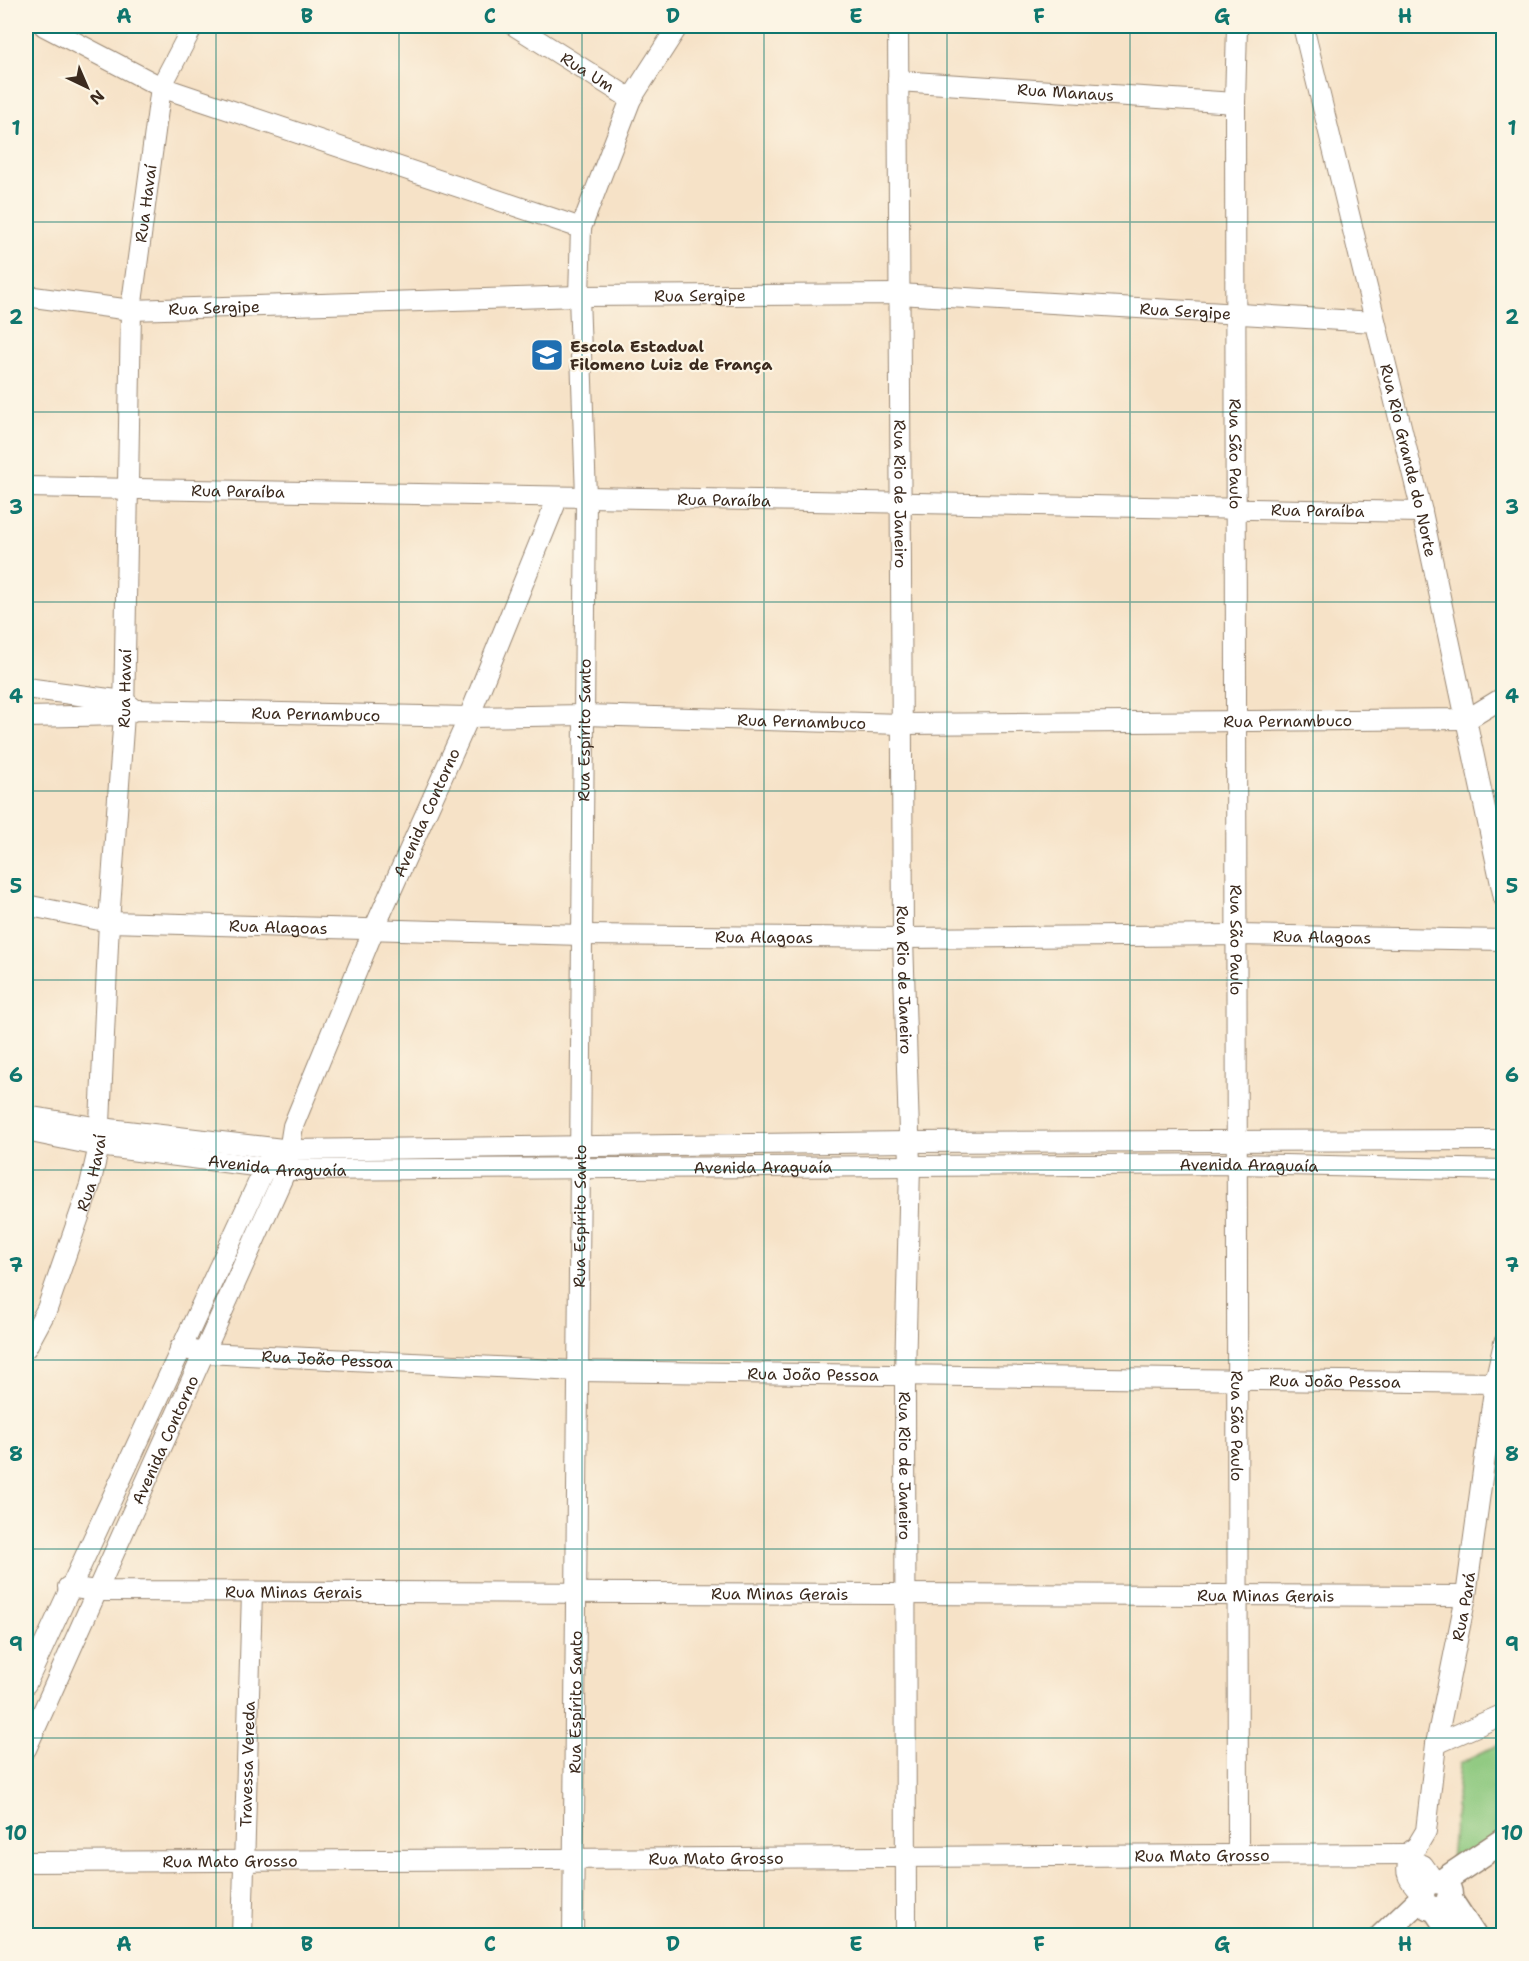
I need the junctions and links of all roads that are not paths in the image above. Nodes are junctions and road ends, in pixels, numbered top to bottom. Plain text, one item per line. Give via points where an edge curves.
1 (44, 26) edge
2 (193, 26) edge
3 (515, 26) edge
4 (678, 26) edge
5 (898, 26) edge
6 (1237, 26) edge
7 (1303, 26) edge
8 (898, 81) junction
9 (161, 87) junction
10 (631, 99) junction
11 (1235, 103) junction
12 (581, 228) junction
13 (899, 294) junction
14 (26, 296) edge
15 (579, 296) junction
16 (130, 310) junction
17 (1235, 315) junction
18 (1375, 322) junction
19 (26, 487) edge
20 (127, 489) junction
21 (558, 497) junction
22 (586, 497) junction
23 (901, 503) junction
24 (1236, 509) junction
25 (1422, 512) junction
26 (26, 688) edge
27 (1503, 697) edge
28 (128, 709) junction
29 (584, 715) junction
30 (26, 717) edge
31 (469, 717) junction
32 (1468, 719) junction
33 (1236, 722) junction
34 (902, 724) junction
35 (1503, 898) edge
36 (26, 905) edge
37 (109, 922) junction
38 (374, 929) junction
39 (582, 935) junction
40 (1237, 935) junction
41 (903, 938) junction
42 (1503, 939) edge
43 (26, 1116) edge
44 (26, 1131) edge
45 (100, 1137) junction
46 (1503, 1140) edge
47 (908, 1142) junction
48 (1238, 1142) junction
49 (1302, 1142) junction
50 (580, 1146) junction
51 (282, 1149) junction
52 (1238, 1164) junction
53 (910, 1165) junction
54 (1302, 1165) junction
55 (265, 1169) junction
56 (286, 1170) junction
57 (580, 1170) junction
58 (1503, 1170) edge
59 (1503, 1343) edge
60 (26, 1348) edge
61 (180, 1348) junction
62 (204, 1353) junction
63 (578, 1371) junction
64 (905, 1375) junction
65 (1238, 1379) junction
66 (1495, 1383) junction
67 (68, 1587) junction
68 (96, 1591) junction
69 (252, 1592) junction
70 (576, 1593) junction
71 (906, 1594) junction
72 (1238, 1595) junction
73 (1466, 1596) junction
74 (26, 1684) edge
75 (1503, 1714) edge
76 (1437, 1744) junction
77 (26, 1749) edge
78 (1503, 1840) edge
79 (1238, 1855) junction
80 (1408, 1857) junction
81 (907, 1858) junction
82 (574, 1860) junction
83 (1503, 1860) edge
84 (26, 1862) edge
85 (243, 1862) junction
86 (1435, 1895) junction
87 (242, 1935) edge
88 (573, 1935) edge
89 (906, 1935) edge
90 (1382, 1935) edge
91 (1397, 1935) edge
92 (1453, 1935) edge
93 (1474, 1935) edge

1 - 9 street
2 - 9 street, Rua Havaí
3 - 10 street, Rua Um
4 - 10 street, Rua Espírito Santo
5 - 8 street, Rua Rio de Janeiro
6 - 11 street, Rua São Paulo
7 - 18 street, Rua Rio Grande do Norte
8 - 11 street, Rua Manaus
8 - 13 street, Rua Rio de Janeiro
9 - 12 street
9 - 16 street, Rua Havaí
10 - 12 street, Rua Espírito Santo
11 - 17 street, Rua São Paulo
12 - 15 street, Rua Espírito Santo
13 - 15 street, Rua Sergipe
13 - 17 street, Rua Sergipe
13 - 23 street, Rua Rio de Janeiro
14 - 16 street, Rua Sergipe
15 - 16 street, Rua Sergipe
15 - 22 street, Rua Espírito Santo
16 - 20 street, Rua Havaí
17 - 18 street, Rua Sergipe
17 - 24 street, Rua São Paulo
18 - 25 street, Rua Rio Grande do Norte
19 - 20 street, Rua Paraíba
20 - 21 street, Rua Paraíba
20 - 28 street, Rua Havaí
21 - 22 street, Rua Paraíba
21 - 31 street, Avenida Contorno
22 - 23 street, Rua Paraíba
22 - 29 street, Rua Espírito Santo
23 - 24 street, Rua Paraíba
23 - 34 street, Rua Rio de Janeiro
24 - 25 street, Rua Paraíba
24 - 33 street, Rua São Paulo
25 - 32 street, Rua Rio Grande do Norte
26 - 28 street, Rua Pernambuco
27 - 32 street
28 - 30 street, Rua Pernambuco
28 - 31 street, Rua Pernambuco
28 - 37 street, Rua Havaí
29 - 31 street, Rua Pernambuco
29 - 34 street, Rua Pernambuco
29 - 39 street, Rua Espírito Santo
31 - 38 street, Avenida Contorno
32 - 33 street, Rua Pernambuco
32 - 35 street, Rua Rio Grande do Norte
33 - 34 street, Rua Pernambuco
33 - 40 street, Rua São Paulo
34 - 41 street, Rua Rio de Janeiro
36 - 37 street, Rua Alagoas
37 - 38 street, Rua Alagoas
37 - 45 street, Rua Havaí
38 - 39 street, Rua Alagoas
38 - 51 street, Avenida Contorno
39 - 41 street, Rua Alagoas
39 - 50 street, Rua Espírito Santo
40 - 41 street, Rua Alagoas
40 - 42 street, Rua Alagoas
40 - 48 street, Rua São Paulo
41 - 47 street, Rua Rio de Janeiro
43 - 45 street, Avenida Araguaía
44 - 45 street, Avenida Araguaía
45 - 51 street, Avenida Araguaía
45 - 55 street, Avenida Araguaía
45 - 60 street, Rua Havaí via 90,1185 46,1309
46 - 49 street, Avenida Araguaía
47 - 48 street, Avenida Araguaía
47 - 50 street, Avenida Araguaía
47 - 53 street, Rua Rio de Janeiro
48 - 49 street, Avenida Araguaía
48 - 52 street, Rua São Paulo
49 - 54 street
50 - 51 street, Avenida Araguaía
50 - 57 street, Rua Espírito Santo
51 - 55 street, Avenida Contorno
51 - 56 street, Avenida Contorno
52 - 53 street, Avenida Araguaía
52 - 54 street, Avenida Araguaía
52 - 65 street, Rua São Paulo
53 - 57 street, Avenida Araguaía
53 - 64 street, Rua Rio de Janeiro
54 - 58 street, Avenida Araguaía
55 - 56 street, Avenida Araguaía
55 - 61 street, Avenida Contorno
56 - 57 street, Avenida Araguaía
56 - 62 street, Avenida Contorno
57 - 63 street, Rua Espírito Santo
59 - 66 street, Rua Pará
61 - 62 street, Rua João Pessoa
61 - 67 street, Avenida Contorno
62 - 63 street, Rua João Pessoa
62 - 68 street, Avenida Contorno
63 - 64 street, Rua João Pessoa
63 - 70 street, Rua Espírito Santo
64 - 65 street, Rua João Pessoa
64 - 71 street, Rua Rio de Janeiro
65 - 66 street, Rua João Pessoa
65 - 72 street, Rua São Paulo
66 - 73 street, Rua Pará
67 - 68 street, Rua Minas Gerais
67 - 74 street, Avenida Contorno
68 - 69 street, Rua Minas Gerais
68 - 77 street, Avenida Contorno
69 - 70 street, Rua Minas Gerais
69 - 85 street, Travessa Vereda
70 - 71 street, Rua Minas Gerais
70 - 82 street, Rua Espírito Santo
71 - 72 street, Rua Minas Gerais
71 - 81 street, Rua Rio de Janeiro
72 - 73 street, Rua Minas Gerais
72 - 79 street, Rua São Paulo
73 - 76 street, Rua Pará
75 - 76 street
76 - 80 street, Rua Pará via 1426,1831
78 - 86 street
79 - 80 street, Rua Mato Grosso
79 - 81 street, Rua Mato Grosso
80 - 86 street via 1423,1865
81 - 82 street, Rua Mato Grosso
81 - 89 street, Rua Rio de Janeiro
82 - 85 street, Rua Mato Grosso
82 - 88 street, Rua Espírito Santo
83 - 86 street
84 - 85 street, Rua Mato Grosso
85 - 87 street, Travessa Vereda
86 - 90 street
86 - 91 street
86 - 92 street
86 - 93 street

